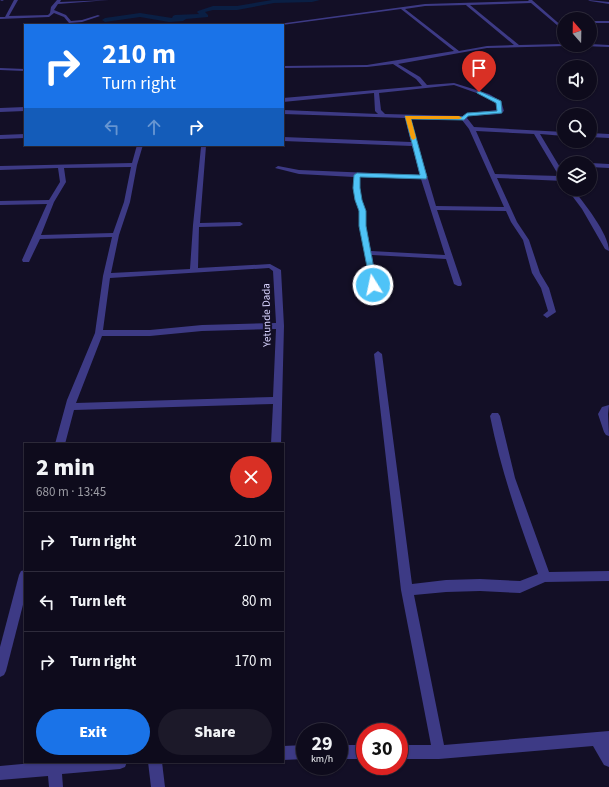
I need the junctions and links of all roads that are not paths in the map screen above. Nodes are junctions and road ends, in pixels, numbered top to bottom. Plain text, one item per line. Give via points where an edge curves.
1 (16, 0) edge
2 (106, 0) edge
3 (590, 0) edge
4 (59, 1) edge
5 (531, 1) edge
6 (609, 3) edge
7 (468, 5) junction
8 (402, 8) junction
9 (53, 11) junction
10 (98, 16) dead end
11 (0, 18) edge
12 (6, 18) junction
13 (554, 21) junction
14 (557, 21) edge
15 (597, 22) edge
16 (609, 22) edge
17 (281, 24) edge
18 (557, 24) edge
19 (518, 45) junction
20 (557, 45) edge
21 (597, 46) edge
22 (609, 46) edge
23 (458, 52) junction
24 (394, 63) junction
25 (284, 67) edge
26 (0, 69) edge
27 (24, 70) edge
28 (425, 86) junction
29 (376, 92) junction
30 (284, 100) edge
31 (24, 109) edge
32 (0, 110) edge
33 (284, 112) edge
34 (383, 115) junction
35 (407, 117) junction
36 (464, 118) junction
37 (472, 129) junction
38 (536, 133) junction
39 (557, 134) edge
40 (597, 135) edge
41 (24, 136) edge
42 (609, 136) edge
43 (0, 137) edge
44 (284, 139) edge
45 (415, 144) junction
46 (140, 146) edge
47 (204, 146) dead end
48 (134, 165) junction
49 (556, 165) edge
50 (597, 165) edge
51 (609, 166) edge
52 (61, 167) junction
53 (0, 168) edge
54 (278, 168) dead end
55 (357, 175) junction
56 (495, 176) junction
57 (424, 177) junction
58 (557, 178) edge
59 (575, 196) edge
60 (51, 202) junction
61 (0, 203) edge
62 (433, 208) junction
63 (508, 209) junction
64 (240, 224) dead end
65 (196, 225) junction
66 (116, 235) junction
67 (37, 237) junction
68 (609, 249) edge
69 (368, 253) junction
70 (450, 258) junction
71 (26, 260) dead end
72 (194, 270) junction
73 (107, 276) junction
74 (458, 284) dead end
75 (373, 285) dead end
76 (547, 315) dead end
77 (280, 326) junction
78 (99, 332) junction
79 (378, 354) dead end
80 (277, 400) junction
81 (70, 407) junction
82 (609, 408) edge
83 (495, 416) dead end
84 (609, 432) edge
85 (60, 443) edge
86 (276, 443) edge
87 (609, 576) edge
88 (545, 578) junction
89 (24, 583) edge
90 (407, 590) junction
91 (21, 608) edge
92 (0, 671) edge
93 (603, 738) edge
94 (284, 752) edge
95 (296, 752) edge
96 (408, 752) edge
97 (439, 752) junction
98 (609, 760) edge
99 (109, 763) edge
100 (155, 763) edge
101 (54, 768) junction
102 (0, 773) edge
103 (56, 787) edge
104 (158, 787) edge

1 - 12 street
2 - 4 street
3 - 6 street
4 - 9 street via 53,7
5 - 7 street
5 - 13 street
7 - 8 street
7 - 19 street
8 - 17 street
8 - 23 street
9 - 10 street via 67,17 70,22
9 - 12 street via 45,16
11 - 12 street
13 - 14 street
13 - 18 street
15 - 16 street
19 - 20 street
19 - 23 street
21 - 22 street
23 - 24 street
24 - 25 street
24 - 28 street via 418,78
26 - 27 street
28 - 29 street
28 - 36 street via 454,84 487,95 499,102 501,111 498,113 467,115
29 - 30 street
29 - 34 street via 378,111
31 - 32 street
33 - 34 street
34 - 35 street
35 - 36 street
35 - 45 street
36 - 37 street
37 - 38 street
37 - 56 street
38 - 39 street
38 - 49 street
40 - 42 street
41 - 43 street
44 - 45 street via 362,144
45 - 57 street
46 - 48 street
47 - 65 street
48 - 52 street
48 - 66 street via 127,202
50 - 51 street
52 - 53 street
52 - 60 street via 63,182
54 - 55 street via 299,172
55 - 57 street
55 - 69 street via 356,188 363,211
56 - 58 street
56 - 63 street
57 - 62 street
59 - 68 street
60 - 61 street
60 - 67 street
62 - 63 street
62 - 70 street
63 - 76 street via 526,240 536,273 547,294 552,312
64 - 65 street
65 - 72 street
66 - 67 street
66 - 73 street
67 - 71 street
69 - 70 street
69 - 75 street
70 - 74 street
72 - 73 street
72 - 77 street, Yetunde Dada via 273,267 277,270
73 - 78 street
77 - 78 street via 202,328 150,333
77 - 80 street, Yetunde Dada
78 - 81 street
79 - 90 street
80 - 81 street
80 - 86 street, Yetunde Dada
81 - 85 street
82 - 84 street via 605,409 603,414
83 - 88 street via 516,499
87 - 88 street
88 - 90 street via 520,587 480,585
89 - 91 street
90 - 97 street
91 - 92 street
93 - 97 street
93 - 98 street
94 - 95 street
96 - 97 street
99 - 101 street
100 - 104 street
101 - 102 street
101 - 103 street

